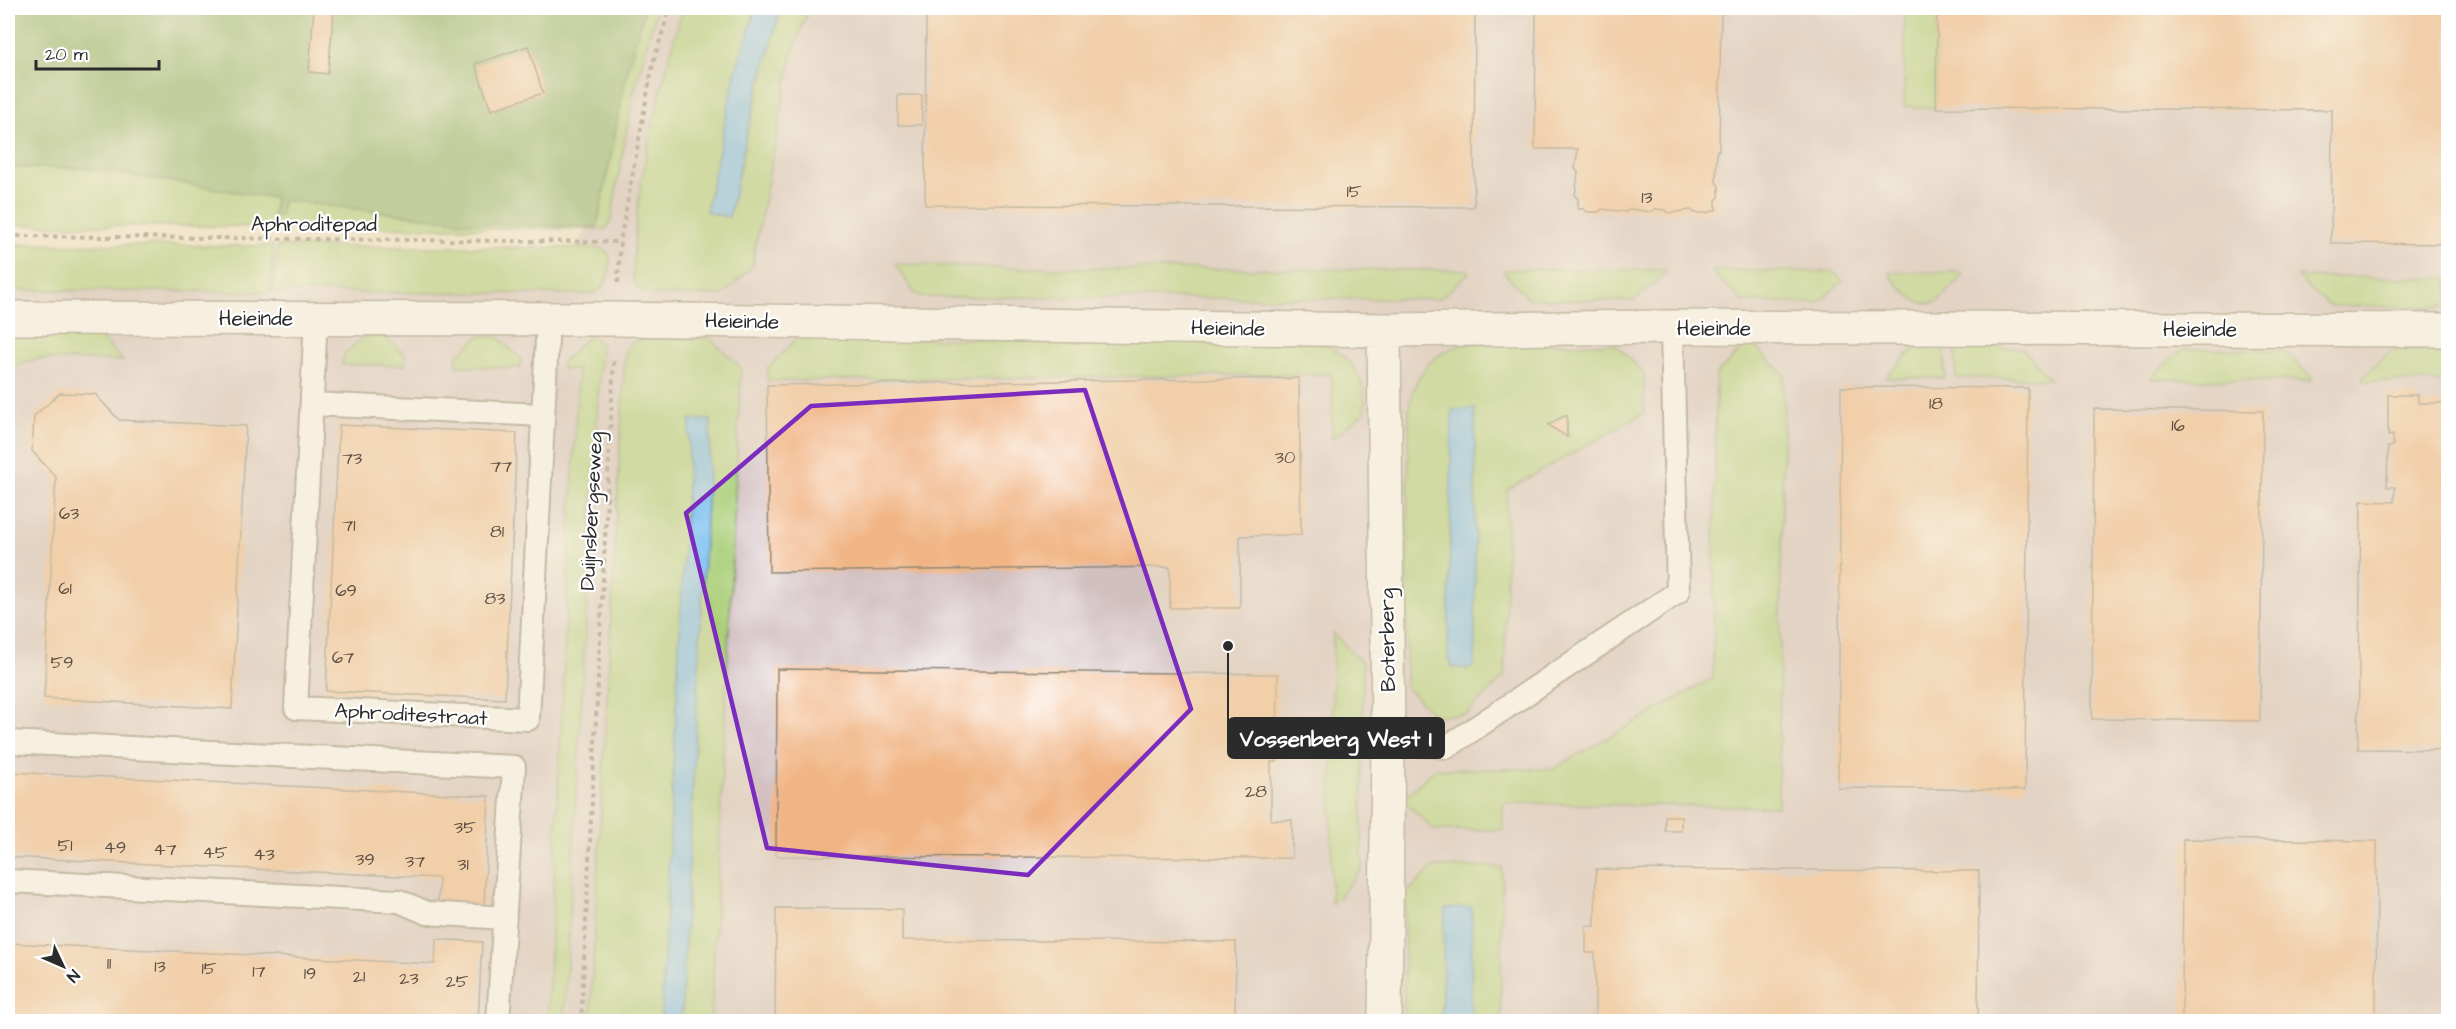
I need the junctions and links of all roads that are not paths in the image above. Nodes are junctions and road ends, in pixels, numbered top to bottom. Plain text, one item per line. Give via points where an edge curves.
1 (8, 318) edge
2 (316, 318) junction
3 (548, 319) junction
4 (1672, 327) junction
5 (1384, 330) junction
6 (2448, 330) edge
7 (312, 404) junction
8 (543, 416) junction
9 (8, 742) edge
10 (1388, 742) junction
11 (8, 881) edge
12 (505, 918) junction
13 (498, 1022) edge
14 (1385, 1022) edge

1 - 2 street, Heieinde
2 - 3 street, Heieinde
2 - 7 lane, Aphroditestraat
3 - 5 street, Heieinde
3 - 8 lane, Aphroditestraat
4 - 5 street, Heieinde
4 - 6 street, Heieinde
4 - 10 lane via 1678,592 1447,747
5 - 10 street, Boterberg
7 - 8 lane
7 - 8 lane, Aphroditestraat via 296,708 528,719
9 - 12 lane via 514,767
10 - 14 street, Boterberg
11 - 12 lane via 399,901 427,913
12 - 13 lane

